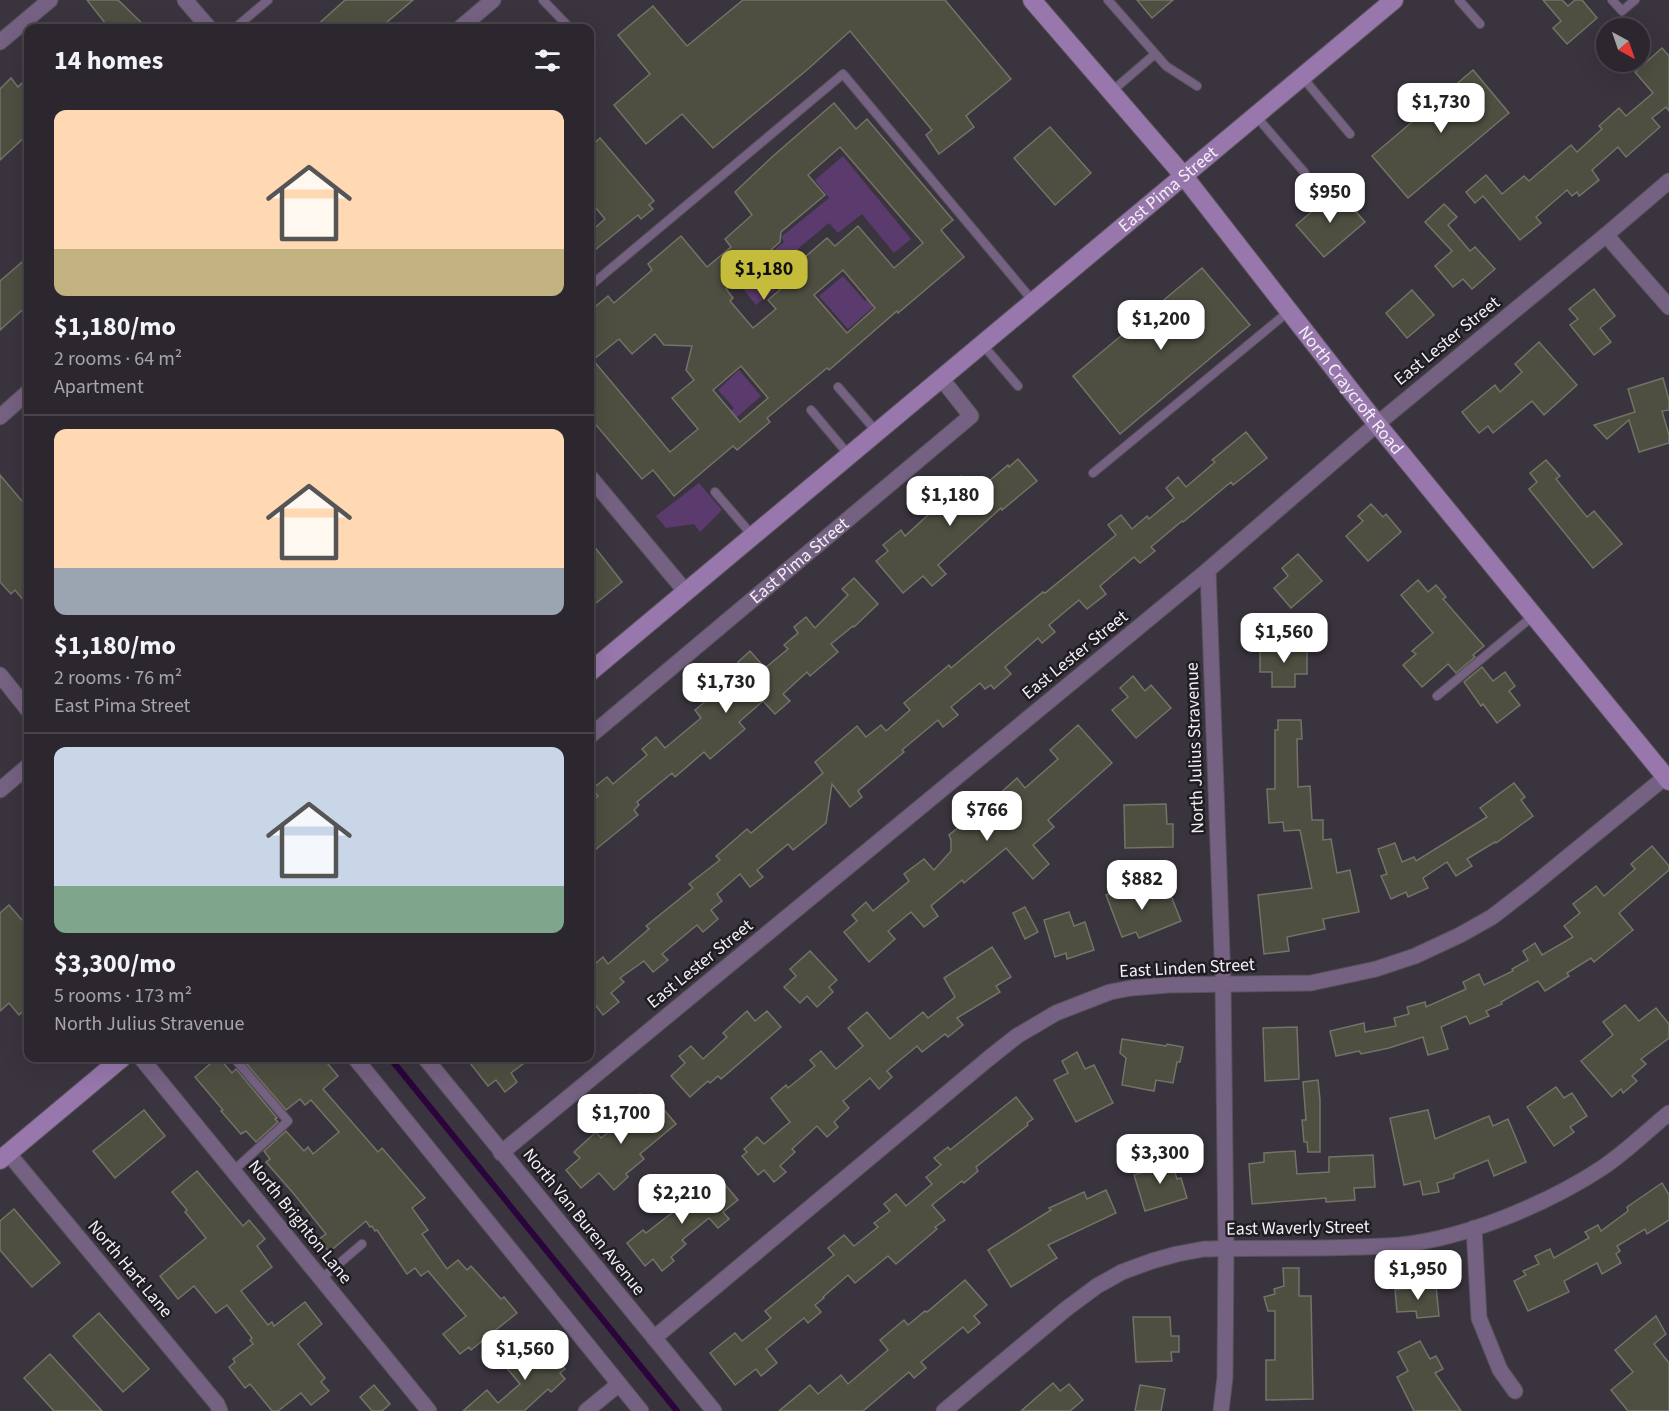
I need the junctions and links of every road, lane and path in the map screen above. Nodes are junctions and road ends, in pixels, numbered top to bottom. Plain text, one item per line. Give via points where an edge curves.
1 (50, 0) edge
2 (185, 0) edge
3 (268, 0) edge
4 (493, 0) edge
5 (543, 0) edge
6 (1032, 0) edge
7 (1108, 0) edge
8 (1394, 0) edge
9 (1459, 0) edge
10 (1612, 0) edge
11 (1635, 0) edge
12 (206, 24) edge
13 (240, 24) edge
14 (466, 24) edge
15 (566, 24) dead end
16 (1480, 24) dead end
17 (0, 42) edge
18 (1155, 54) junction
19 (1301, 77) junction
20 (1197, 86) dead end
21 (1111, 92) junction
22 (1255, 116) junction
23 (1350, 134) dead end
24 (1305, 172) dead end
25 (1183, 175) junction
26 (1669, 181) edge
27 (1606, 236) junction
28 (594, 283) edge
29 (1033, 301) junction
30 (1669, 307) edge
31 (1288, 312) junction
32 (981, 344) junction
33 (941, 378) junction
34 (1018, 386) dead end
35 (838, 387) dead end
36 (24, 396) edge
37 (811, 410) dead end
38 (0, 417) edge
39 (1377, 424) junction
40 (877, 432) junction
41 (849, 455) junction
42 (1093, 473) dead end
43 (594, 482) edge
44 (715, 492) dead end
45 (753, 537) junction
46 (1208, 570) junction
47 (686, 592) junction
48 (1533, 616) junction
49 (594, 663) edge
50 (0, 675) edge
51 (1437, 696) dead end
52 (24, 705) edge
53 (594, 733) edge
54 (24, 769) edge
55 (1668, 777) edge
56 (0, 790) edge
57 (1223, 985) junction
58 (117, 1062) edge
59 (144, 1062) edge
60 (237, 1062) edge
61 (358, 1062) edge
62 (428, 1062) edge
63 (1669, 1113) edge
64 (501, 1153) junction
65 (4, 1156) edge
66 (233, 1171) junction
67 (1474, 1228) junction
68 (362, 1244) dead end
69 (1226, 1248) junction
70 (321, 1279) junction
71 (654, 1338) junction
72 (619, 1383) junction
73 (1515, 1391) dead end
74 (220, 1411) edge
75 (429, 1411) edge
76 (586, 1411) edge
77 (641, 1411) edge
78 (714, 1411) edge
79 (945, 1411) edge
80 (1221, 1411) edge

1 - 17 street
2 - 12 street
3 - 13 lane
4 - 14 street
5 - 15 lane
6 - 21 street, North Craycroft Road
7 - 18 lane
8 - 19 street, East Pima Street
9 - 16 lane
10 - 11 lane via 1622,11
18 - 20 lane
18 - 21 lane
19 - 22 street, East Pima Street
19 - 23 lane
21 - 25 street, North Craycroft Road
22 - 24 lane
22 - 25 street, East Pima Street
25 - 29 street, East Pima Street
25 - 31 street, North Craycroft Road
26 - 27 street, East Lester Street
27 - 30 street
27 - 39 street, East Lester Street
28 - 29 lane via 843,74
29 - 32 street, East Pima Street
31 - 39 street, North Craycroft Road
31 - 42 lane
32 - 33 street, East Pima Street
32 - 34 lane
33 - 40 street, East Pima Street
33 - 53 street, East Pima Street via 970,416
35 - 40 lane
36 - 38 street
37 - 41 lane
39 - 46 street, East Lester Street
39 - 48 street, North Craycroft Road
40 - 41 street, East Pima Street
41 - 45 street, East Pima Street
43 - 47 street
44 - 45 lane
45 - 47 street, East Pima Street
46 - 57 street, North Julius Stravenue
46 - 64 street, East Lester Street
47 - 49 street, East Pima Street
48 - 51 lane
48 - 55 street, North Craycroft Road
50 - 52 street
54 - 56 street
55 - 57 street, East Linden Street via 1533,886 1460,935 1415,956 1343,977
57 - 69 street, North Julius Stravenue
57 - 71 street, East Linden Street via 1169,985 1110,992 1036,1024 987,1059
58 - 65 street
59 - 66 street, North Brighton Lane
60 - 66 lane via 288,1121
61 - 72 street
62 - 64 street, North Van Buren Avenue
63 - 67 street, East Waverly Street via 1603,1167 1569,1188
64 - 71 street, North Van Buren Avenue
65 - 74 street, North Hart Lane
66 - 70 street, North Brighton Lane
67 - 69 street, East Waverly Street via 1401,1244
67 - 73 street via 1479,1318 1500,1370
68 - 70 lane
69 - 79 street, East Waverly Street via 1161,1259 1122,1272 1097,1286
69 - 80 street, North Julius Stravenue
70 - 75 street, North Brighton Lane
71 - 78 street, North Van Buren Avenue
72 - 76 street
72 - 77 street

